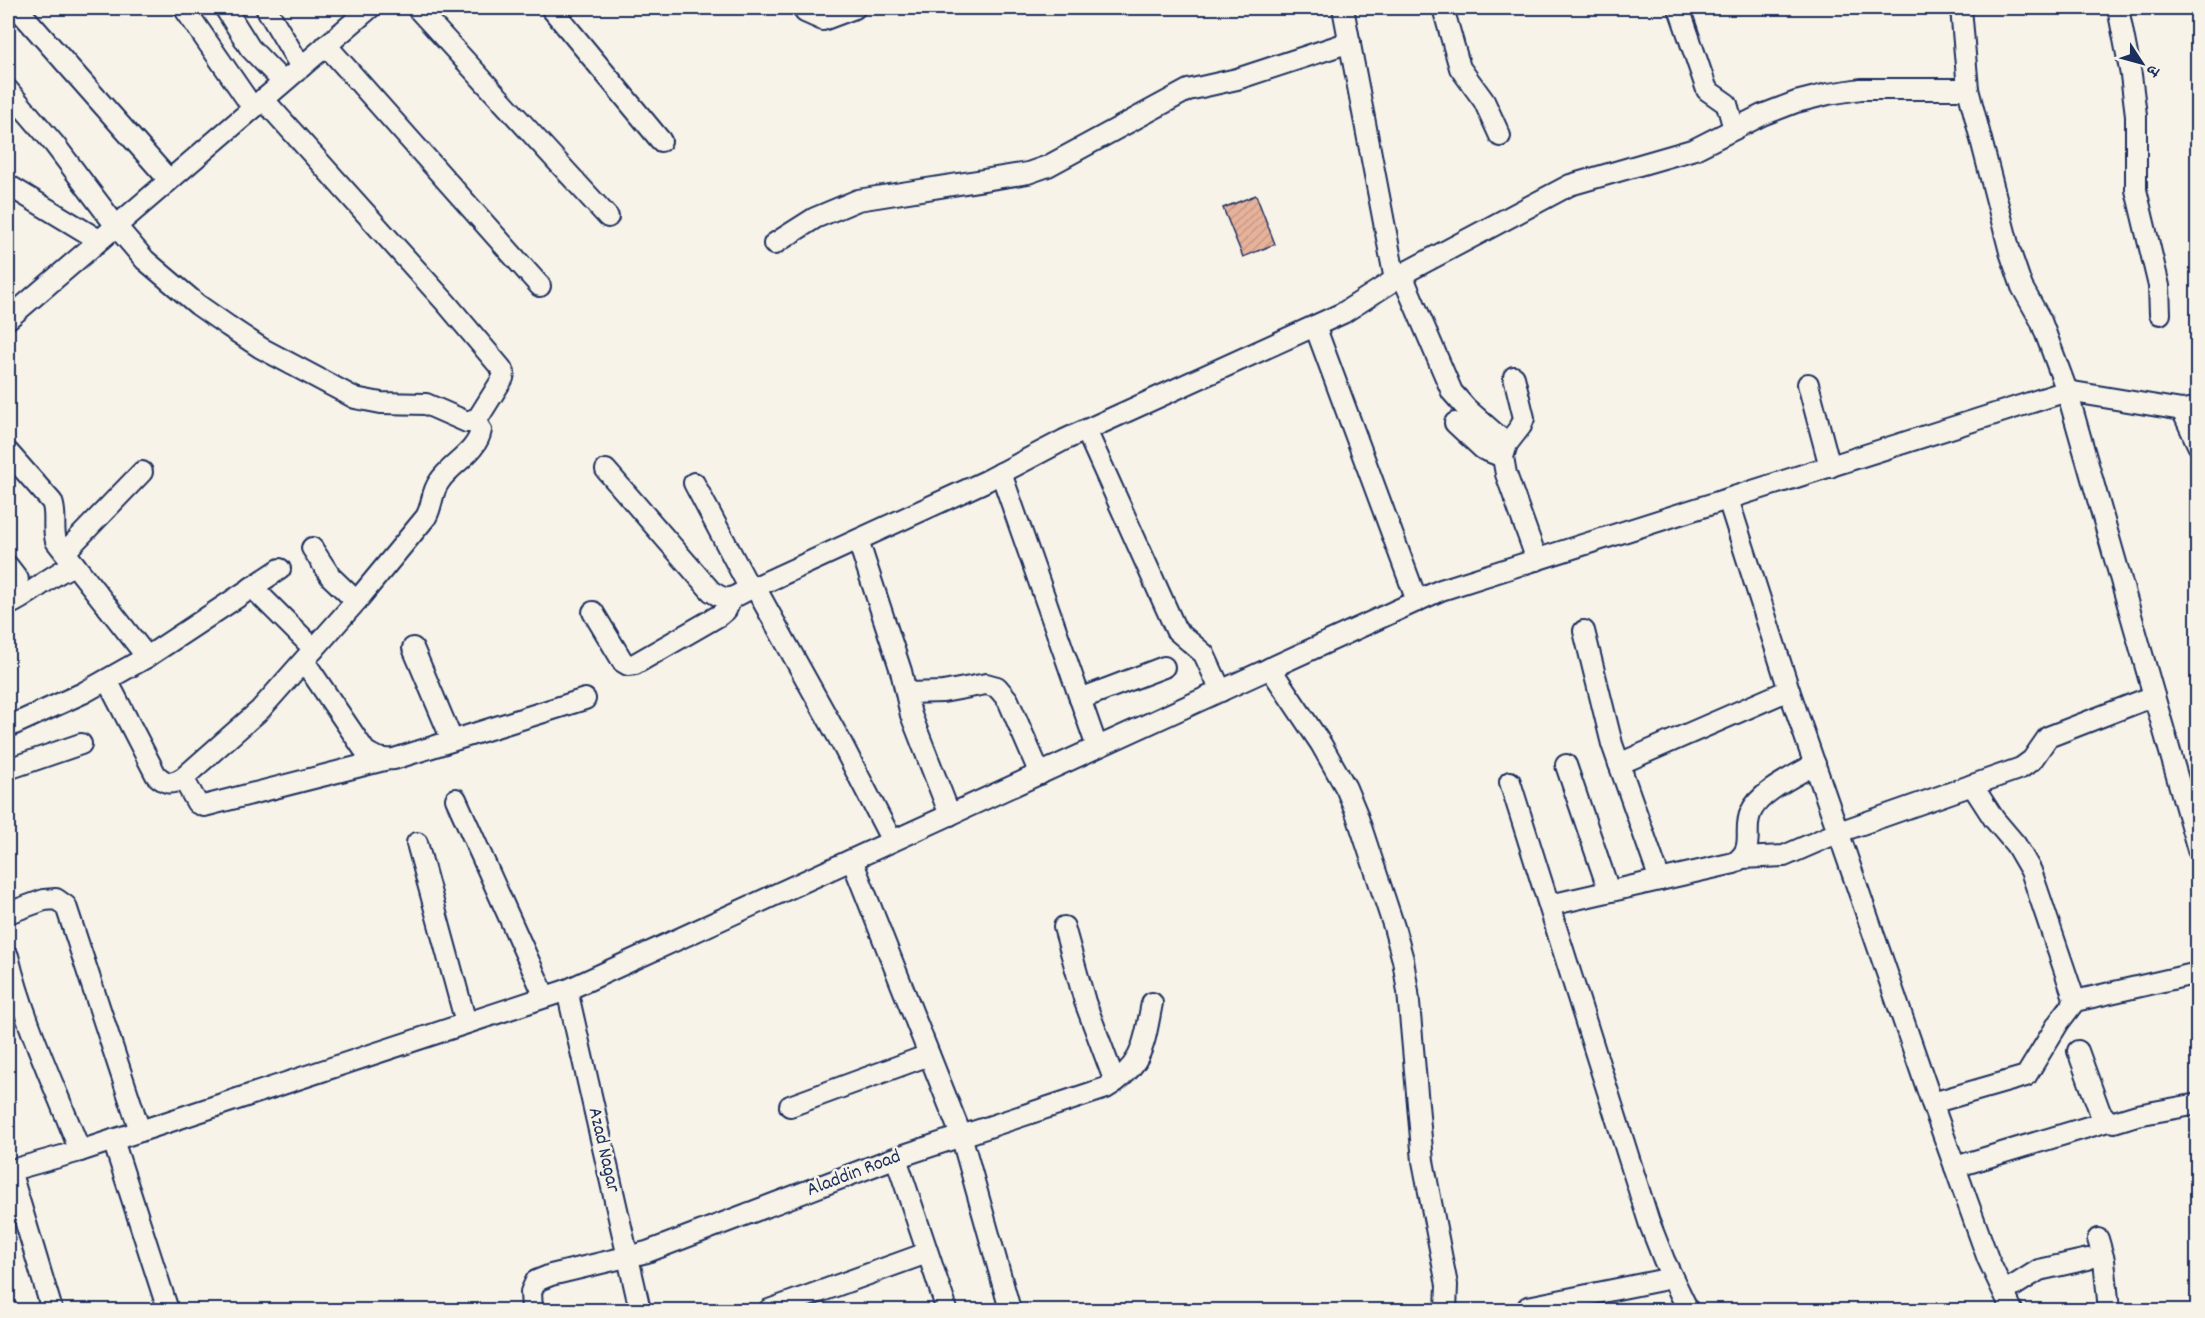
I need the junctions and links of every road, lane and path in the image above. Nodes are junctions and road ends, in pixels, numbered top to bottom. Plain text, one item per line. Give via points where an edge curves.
1 (17, 8) edge
2 (184, 8) edge
3 (225, 8) edge
4 (266, 8) edge
5 (370, 8) edge
6 (417, 8) edge
7 (551, 8) edge
8 (855, 8) edge
9 (1343, 8) edge
10 (1443, 8) edge
11 (1679, 8) edge
12 (1961, 8) edge
13 (2118, 8) edge
14 (805, 12) dead end
15 (1350, 42) junction
16 (326, 45) junction
17 (301, 67) junction
18 (283, 82) junction
19 (1968, 88) junction
20 (8, 90) edge
21 (258, 104) junction
22 (1734, 129) junction
23 (1500, 136) dead end
24 (661, 141) dead end
25 (169, 180) junction
26 (8, 185) edge
27 (608, 217) dead end
28 (116, 226) junction
29 (99, 240) junction
30 (774, 244) dead end
31 (1398, 278) junction
32 (540, 286) dead end
33 (2160, 314) dead end
34 (8, 319) edge
35 (1315, 326) junction
36 (1514, 377) dead end
37 (1808, 384) dead end
38 (2067, 392) junction
39 (2190, 409) edge
40 (473, 421) junction
41 (1455, 423) dead end
42 (1086, 430) junction
43 (2198, 445) edge
44 (1505, 451) junction
45 (8, 452) edge
46 (1830, 467) junction
47 (606, 470) dead end
48 (142, 472) dead end
49 (1001, 473) junction
50 (694, 483) dead end
51 (1728, 499) junction
52 (858, 540) junction
53 (312, 548) dead end
54 (70, 559) junction
55 (1537, 560) junction
56 (280, 569) dead end
57 (252, 587) junction
58 (753, 588) junction
59 (731, 599) junction
60 (356, 601) junction
61 (1417, 601) junction
62 (8, 605) edge
63 (593, 612) dead end
64 (1584, 631) dead end
65 (413, 648) dead end
66 (309, 655) junction
67 (147, 657) junction
68 (1164, 667) dead end
69 (1270, 668) junction
70 (106, 680) junction
71 (1789, 690) junction
72 (1221, 691) junction
73 (907, 693) junction
74 (2154, 696) junction
75 (585, 699) dead end
76 (1080, 699) junction
77 (8, 726) edge
78 (452, 741) junction
79 (81, 744) dead end
80 (1097, 747) junction
81 (384, 760) junction
82 (1619, 764) junction
83 (1815, 764) junction
84 (1566, 765) dead end
85 (8, 769) edge
86 (1040, 774) junction
87 (183, 778) junction
88 (1510, 782) dead end
89 (1972, 785) junction
90 (456, 799) dead end
91 (950, 815) junction
92 (1839, 832) junction
93 (892, 841) junction
94 (417, 843) dead end
95 (2198, 850) edge
96 (1742, 858) junction
97 (852, 860) junction
98 (1660, 880) junction
99 (1609, 891) junction
100 (1550, 905) junction
101 (8, 913) edge
102 (1064, 927) dead end
103 (8, 956) edge
104 (2198, 973) edge
105 (567, 990) junction
106 (545, 997) junction
107 (2075, 1001) junction
108 (1152, 1003) dead end
109 (466, 1023) junction
110 (2078, 1052) dead end
111 (929, 1055) junction
112 (1116, 1082) junction
113 (1932, 1103) junction
114 (2198, 1104) edge
115 (790, 1106) dead end
116 (2108, 1120) junction
117 (140, 1131) junction
118 (960, 1135) junction
119 (113, 1140) junction
120 (80, 1151) junction
121 (896, 1158) junction
122 (1955, 1167) junction
123 (9, 1170) edge
124 (2098, 1239) dead end
125 (927, 1252) junction
126 (627, 1257) junction
127 (2088, 1258) dead end
128 (1672, 1278) junction
129 (2004, 1292) junction
130 (1009, 1306) dead end
131 (1528, 1307) dead end
132 (52, 1311) edge
133 (168, 1311) edge
134 (532, 1311) edge
135 (640, 1311) edge
136 (769, 1311) edge
137 (947, 1311) edge
138 (1446, 1311) edge
139 (1688, 1311) edge
140 (2013, 1311) edge
141 (2109, 1311) edge

1 - 25 street
2 - 21 street
3 - 18 street via 250,48
4 - 17 street
5 - 16 street
6 - 27 street
7 - 24 street
8 - 14 street via 823,20
9 - 15 street
10 - 23 street via 1460,68 1484,101
11 - 22 street via 1707,90 1727,104
12 - 19 street
13 - 33 street via 2136,115 2136,190 2159,286
15 - 30 street via 1237,79 1188,90 1048,166 1028,173 858,200 814,218
15 - 31 street
16 - 17 street
16 - 32 street
17 - 18 street
18 - 21 street
19 - 22 street via 1861,89 1828,94 1779,109
19 - 38 street via 2010,252
20 - 28 street
21 - 25 street
21 - 40 street via 447,304 501,368 503,378
22 - 31 street via 1695,148 1570,184
25 - 28 street
26 - 29 street
28 - 29 street
28 - 40 street via 145,260 198,304 261,348 314,377 367,402 426,404 461,420
29 - 34 street
31 - 35 street
31 - 44 street via 1452,392
35 - 42 street
35 - 61 street
36 - 44 street via 1524,418
37 - 46 street
38 - 39 street
38 - 46 street
38 - 74 street
39 - 43 street
40 - 60 street via 481,430 474,446 442,477 426,517
41 - 44 street via 1477,445
42 - 49 street
42 - 72 street via 1176,630 1204,654
44 - 55 street via 1506,474
45 - 54 street via 52,502 56,541
46 - 51 street
47 - 59 street via 711,591
48 - 54 street
49 - 52 street
49 - 76 street
50 - 58 street
51 - 55 street
51 - 71 street
52 - 58 street
52 - 73 street
53 - 60 street via 331,577
54 - 62 street via 63,569
54 - 67 street
55 - 61 street
56 - 57 street
57 - 66 street
57 - 67 street
58 - 59 street
58 - 93 street
59 - 63 street via 720,615 635,664 623,662
60 - 66 street
61 - 69 street
64 - 82 street
65 - 78 street
66 - 81 street via 365,751
66 - 87 street via 260,710
67 - 70 street
68 - 76 street
69 - 72 street
69 - 138 street via 1346,788 1400,949 1408,992 1423,1161 1447,1285
70 - 77 street
70 - 87 street via 156,775 164,783
71 - 82 street
71 - 83 street
72 - 80 street
73 - 86 street via 943,692 986,684 1000,688
73 - 91 street via 918,734
74 - 89 street via 2048,737 2027,764
74 - 95 street
75 - 78 street
76 - 80 street
78 - 81 street
79 - 85 street
80 - 86 street
81 - 87 street via 204,806 196,803
82 - 98 street
83 - 92 street
83 - 96 street via 1771,791 1750,812 1748,846
84 - 99 street
86 - 91 street
88 - 100 street
89 - 92 street
89 - 107 street via 2031,871
90 - 106 street
91 - 93 street
92 - 96 street via 1784,856
92 - 113 street
93 - 97 street
94 - 109 street
96 - 98 street
97 - 105 street
97 - 111 street
98 - 99 street
99 - 100 street
100 - 128 street via 1649,1222
101 - 117 street via 44,900 56,899 66,906
102 - 112 street via 1088,1011
103 - 120 street via 12,976
104 - 107 street
105 - 106 street
105 - 126 street, Azad Nagar
106 - 109 street
107 - 113 street via 2026,1076
108 - 112 street, Aladdin Road via 1142,1051
109 - 117 street
110 - 116 street via 2100,1112
111 - 115 street
111 - 118 street
112 - 118 street, Aladdin Road via 1085,1096
113 - 122 street
114 - 116 street via 2114,1122
116 - 122 street
117 - 119 street
118 - 121 street, Aladdin Road
118 - 130 street
119 - 120 street
119 - 133 street
120 - 123 street
121 - 125 street
121 - 126 street, Aladdin Road
122 - 129 street
123 - 132 street
124 - 141 street
125 - 136 street
125 - 137 street
126 - 134 street, Aladdin Road via 536,1281 531,1292
126 - 135 street, Azad Nagar
127 - 129 street via 2039,1270
128 - 131 street
128 - 139 street
129 - 140 street

